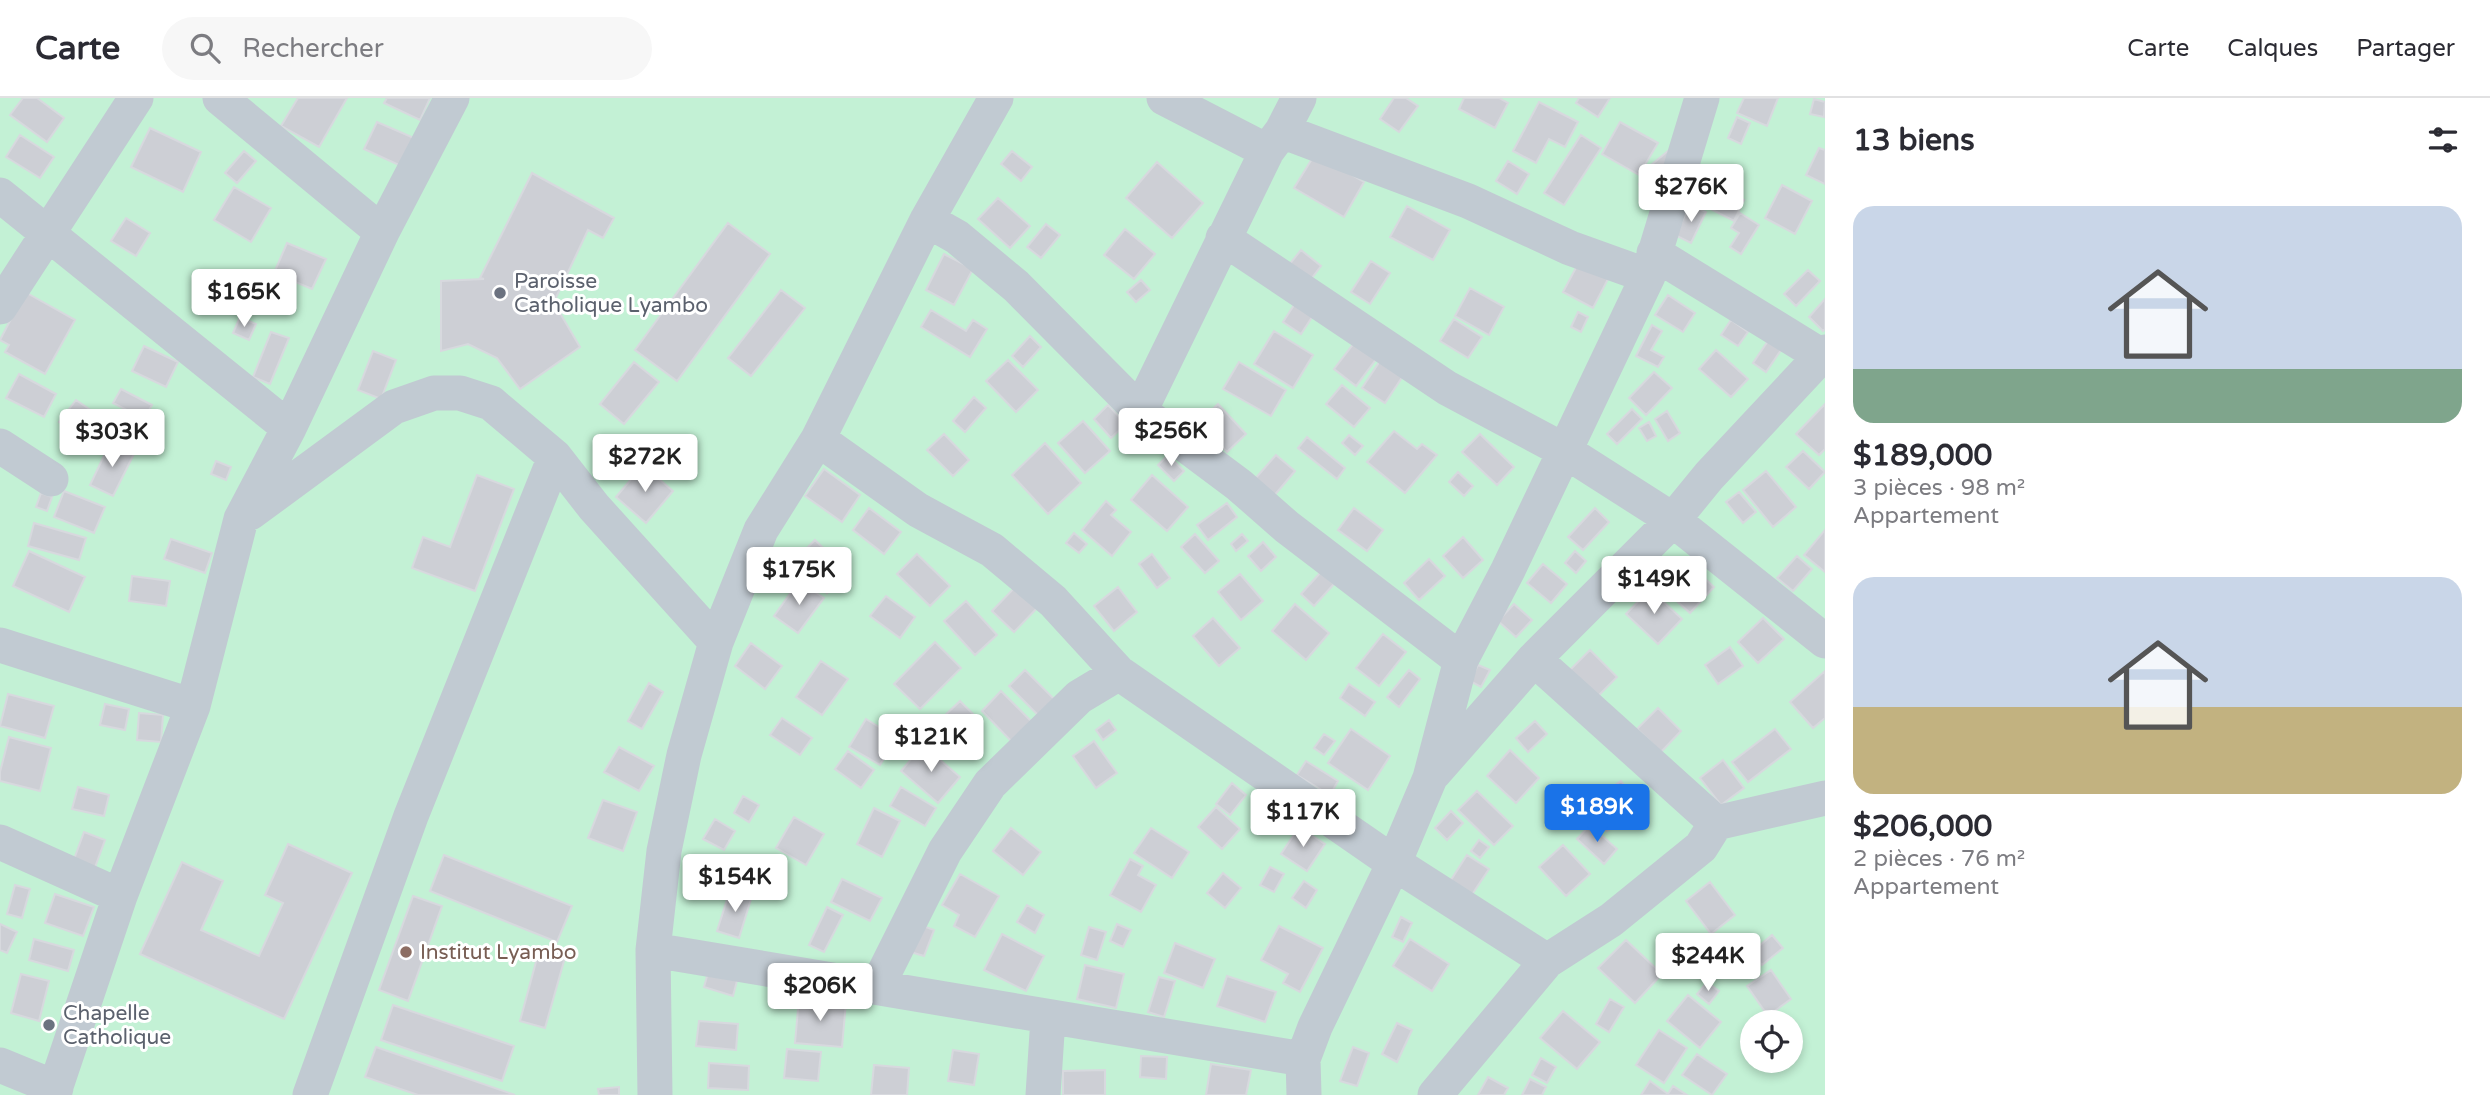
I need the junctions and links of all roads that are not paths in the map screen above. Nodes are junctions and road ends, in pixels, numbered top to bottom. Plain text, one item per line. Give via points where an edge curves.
1 (136, 98) edge
2 (220, 98) edge
3 (452, 98) edge
4 (996, 98) edge
5 (1164, 98) edge
6 (1299, 98) edge
7 (1702, 98) edge
8 (1275, 141) junction
9 (0, 195) edge
10 (927, 220) junction
11 (382, 232) junction
12 (47, 234) junction
13 (1223, 238) junction
14 (1651, 264) junction
15 (0, 307) edge
16 (1824, 355) edge
17 (1140, 411) junction
18 (289, 428) junction
19 (818, 439) junction
20 (0, 446) edge
21 (1565, 451) junction
22 (555, 457) junction
23 (51, 478) dead end
24 (241, 519) junction
25 (1673, 520) junction
26 (1825, 641) edge
27 (716, 642) junction
28 (0, 645) edge
29 (1534, 659) junction
30 (1461, 660) junction
31 (1119, 673) junction
32 (193, 706) junction
33 (1430, 778) junction
34 (1825, 798) edge
35 (1716, 823) junction
36 (0, 842) edge
37 (1394, 863) junction
38 (120, 896) junction
39 (653, 950) junction
40 (1547, 961) junction
41 (877, 987) junction
42 (1048, 1018) junction
43 (1303, 1059) junction
44 (0, 1065) edge
45 (54, 1092) edge
46 (310, 1095) edge
47 (655, 1095) edge
48 (1043, 1095) edge
49 (1304, 1095) edge
50 (1435, 1095) edge

1 - 12 street
2 - 11 street
3 - 11 street
4 - 10 street
5 - 8 street
6 - 8 street
7 - 14 street
8 - 13 street
8 - 14 street via 1468,201 1570,248
9 - 12 street
10 - 17 street via 957,237 1016,286
10 - 19 street
11 - 18 street
12 - 15 street
12 - 18 street
13 - 17 street
13 - 21 street via 1447,388
14 - 16 street
14 - 21 street
16 - 25 street
17 - 30 street
18 - 24 street
19 - 27 street via 761,530
19 - 31 street via 918,510 992,550 1053,601
20 - 23 street
21 - 25 street
21 - 30 street
22 - 24 street via 491,403 460,393 434,393 394,407
22 - 27 street
22 - 46 street via 411,816
24 - 32 street
25 - 26 street
25 - 29 street
27 - 39 street via 667,837
28 - 32 street
29 - 33 street
29 - 35 street
30 - 33 street
31 - 37 street
31 - 41 street via 1079,698 990,784 945,851
32 - 38 street
33 - 37 street
34 - 35 street
35 - 40 street via 1700,847 1611,920
36 - 38 street
37 - 40 street
37 - 43 street
38 - 45 street
39 - 41 street
39 - 47 street
40 - 50 street
41 - 42 street
42 - 43 street
42 - 48 street
43 - 49 street
44 - 45 street

